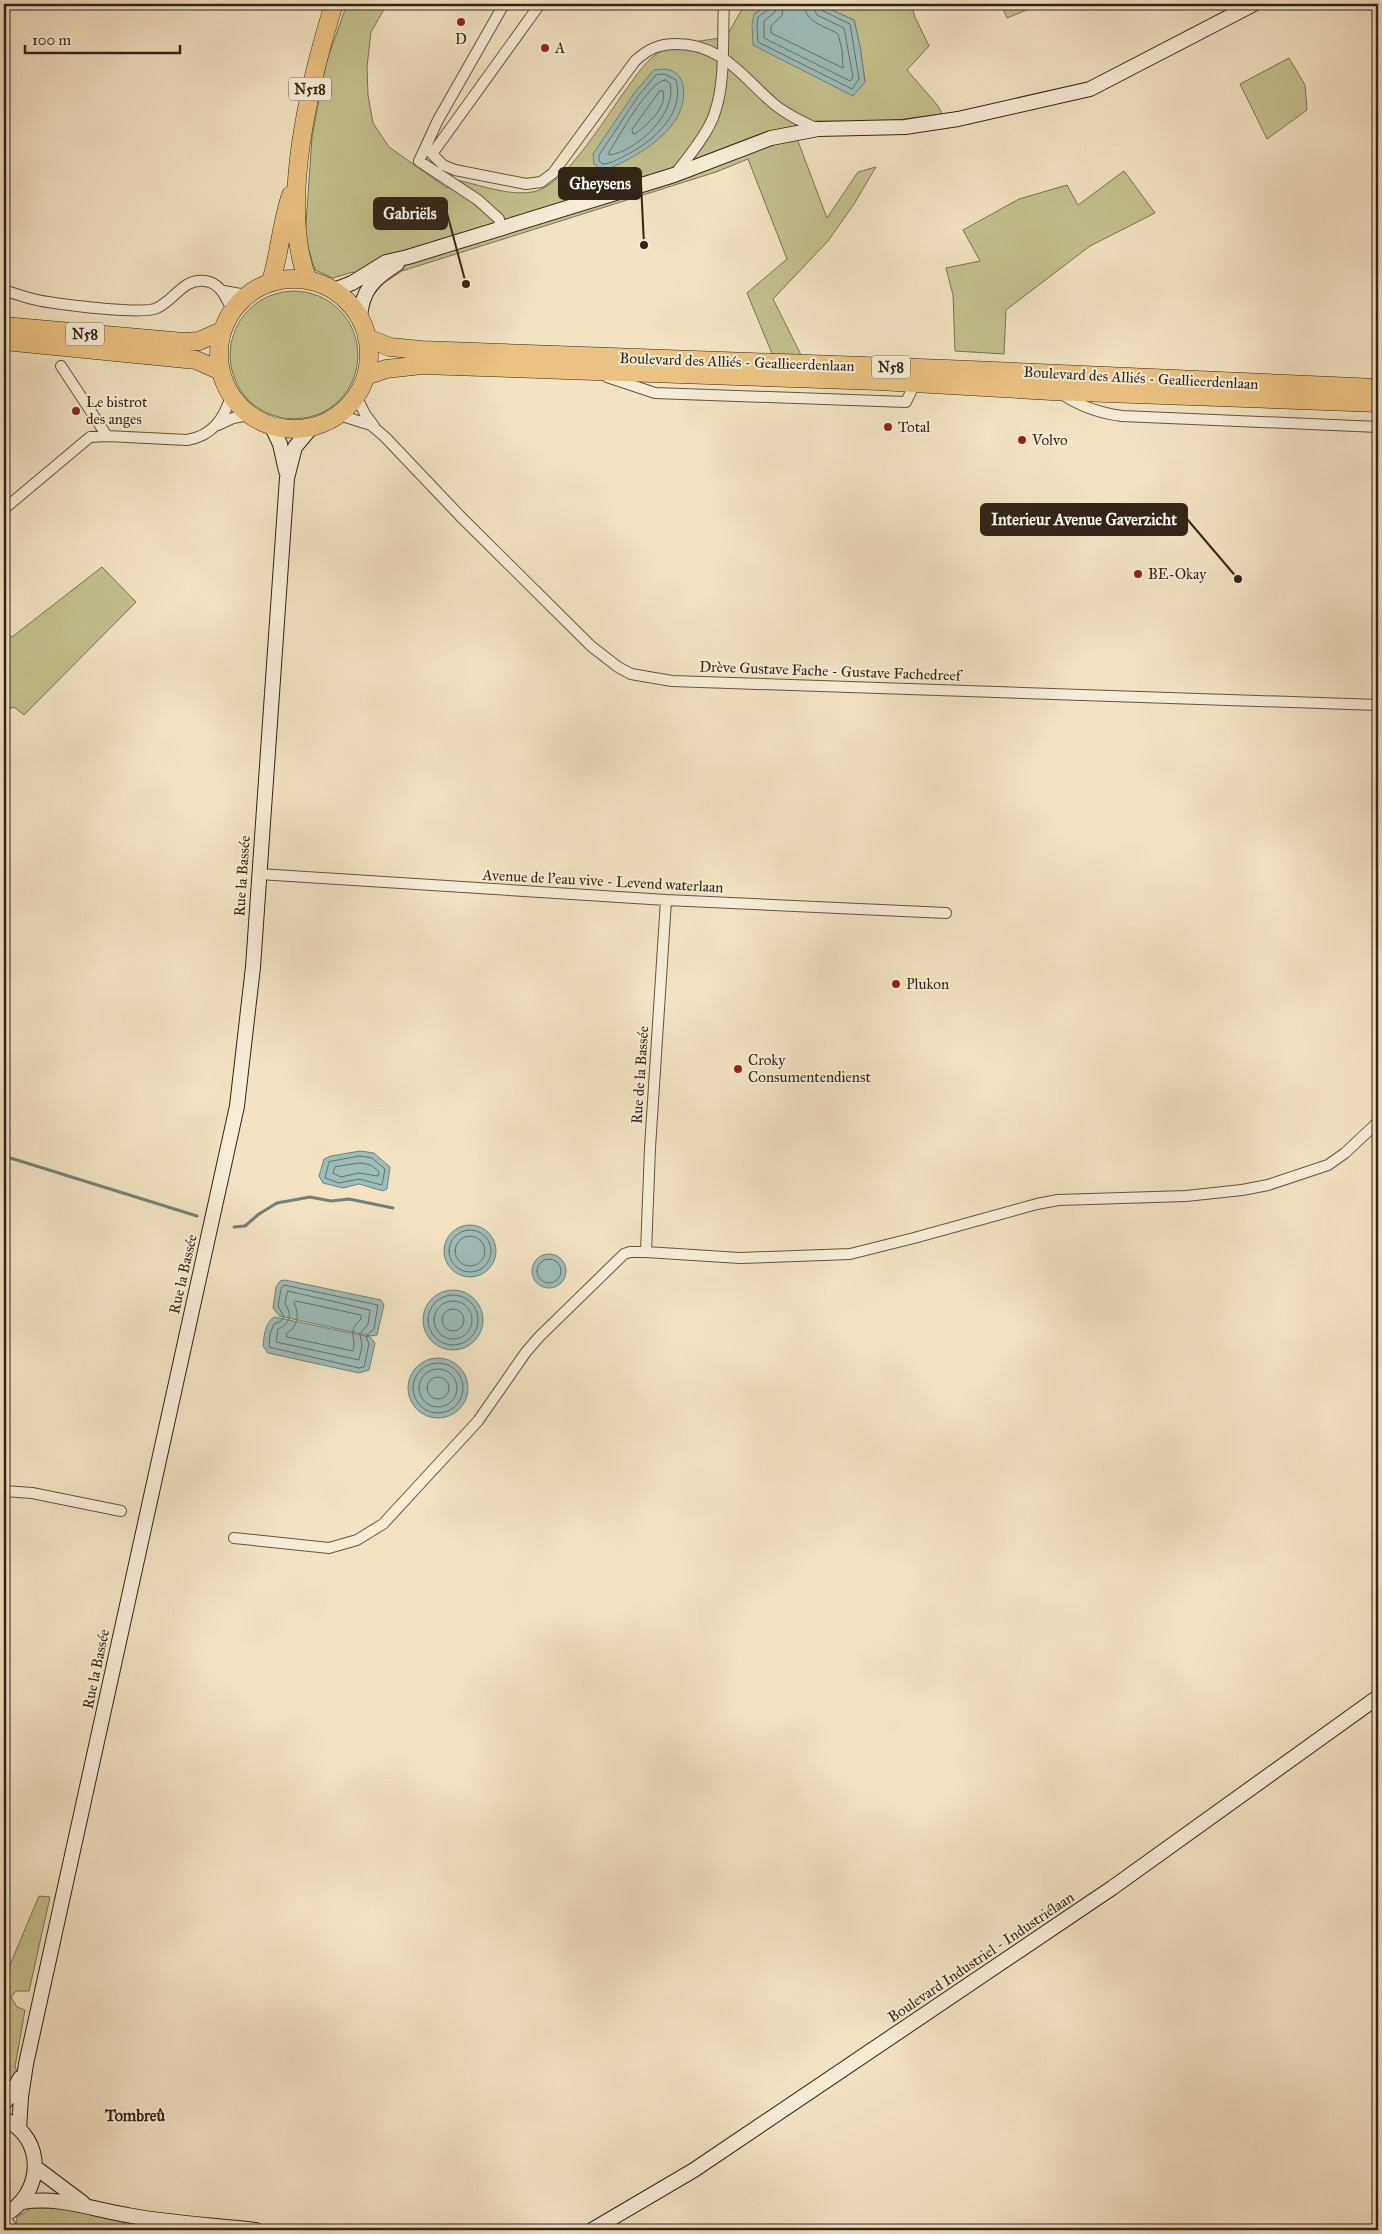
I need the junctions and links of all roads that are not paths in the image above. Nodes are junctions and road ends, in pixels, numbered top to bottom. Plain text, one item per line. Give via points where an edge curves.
1 (334, 4) edge
2 (504, 4) edge
3 (540, 4) edge
4 (724, 4) edge
5 (1254, 4) edge
6 (722, 57) junction
7 (818, 129) junction
8 (427, 153) junction
9 (674, 175) junction
10 (298, 176) junction
11 (500, 228) junction
12 (408, 257) junction
13 (308, 280) junction
14 (271, 281) junction
15 (4, 290) edge
16 (334, 290) junction
17 (224, 291) junction
18 (246, 295) junction
19 (232, 310) junction
20 (360, 317) junction
21 (4, 326) edge
22 (222, 331) junction
23 (367, 338) junction
24 (4, 341) edge
25 (61, 366) dead end
26 (221, 371) junction
27 (366, 376) junction
28 (1378, 388) edge
29 (1059, 392) junction
30 (230, 396) junction
31 (356, 396) junction
32 (1378, 403) edge
33 (339, 415) junction
34 (249, 416) junction
35 (218, 425) junction
36 (272, 427) junction
37 (1378, 427) edge
38 (311, 428) junction
39 (379, 432) junction
40 (107, 436) junction
41 (287, 478) junction
42 (4, 509) edge
43 (1378, 705) edge
44 (259, 874) junction
45 (666, 900) junction
46 (946, 913) dead end
47 (1378, 1122) edge
48 (646, 1252) junction
49 (4, 1491) edge
50 (121, 1511) dead end
51 (234, 1538) dead end
52 (1378, 1697) edge
53 (26, 2064) junction
54 (4, 2103) edge
55 (4, 2119) edge
56 (20, 2129) junction
57 (35, 2167) junction
58 (22, 2202) junction
59 (85, 2205) junction
60 (4, 2215) edge
61 (13, 2230) edge
62 (256, 2230) edge
63 (592, 2230) edge

1 - 10 highway, N518 via 311,85
2 - 8 street via 438,120
3 - 8 street
4 - 6 street
5 - 7 main road via 1090,89 958,119 905,127
6 - 7 street via 775,105
6 - 8 street via 711,50 686,44 667,44 646,50 553,173 541,182 526,184 468,173 443,165
6 - 9 street via 715,114
7 - 9 main road via 771,138
8 - 11 street via 419,161 478,200 499,220
9 - 11 main road
10 - 13 highway, N518 via 298,243
10 - 14 highway, N518 via 284,219
11 - 12 main road
12 - 16 main road via 386,262
12 - 20 main road via 371,285 364,294
13 - 14 highway
13 - 16 highway
14 - 18 highway
15 - 17 street via 48,302 138,312 159,308 189,283 206,281
16 - 20 highway via 352,305
17 - 18 street
17 - 19 street
18 - 19 highway
19 - 22 highway
20 - 23 highway
21 - 22 highway, N58 via 184,342 198,341
22 - 26 highway
23 - 27 highway via 370,358
23 - 28 highway, Boulevard des Alliés - Geallieerdenlaan / N58 via 390,347 421,350
24 - 26 highway, N58 via 190,359
25 - 40 street
26 - 30 highway
27 - 29 highway, Boulevard des Alliés - Geallieerdenlaan / N58 via 409,365 915,383
27 - 31 highway
29 - 32 highway, Boulevard des Alliés - Geallieerdenlaan / N58
29 - 37 street via 1100,413 1122,416
30 - 34 highway
30 - 35 street
31 - 33 highway
31 - 39 street, Drève Gustave Fache - Gustave Fachedreef
33 - 38 highway
33 - 39 street, Drève Gustave Fache - Gustave Fachedreef via 371,425
34 - 35 street
34 - 36 highway
35 - 40 street via 203,436 187,440
36 - 38 highway via 291,430
36 - 41 main road, Rue la Bassée via 280,444
38 - 41 main road, Rue la Bassée via 295,446
39 - 43 street, Drève Gustave Fache - Gustave Fachedreef via 591,646 631,674 672,681
40 - 42 street via 86,440
41 - 44 main road, Rue la Bassée
44 - 45 street, Avenue de l'eau vive - Levend waterlaan
44 - 53 main road, Rue la Bassée via 253,967 237,1106
45 - 46 street, Avenue de l'eau vive - Levend waterlaan
45 - 48 street, Rue de la Bassée
47 - 48 street via 1328,1165 1242,1190 1186,1196 1058,1200 850,1254 740,1258
48 - 51 street via 624,1254 539,1337 478,1421 371,1533 329,1548
49 - 50 street
52 - 63 main road, Boulevard Industriel - Industriélaan via 1112,1888 694,2170
53 - 54 main road, Rue la Bassée via 12,2095
53 - 56 main road, Rue la Bassée
55 - 56 main road
56 - 57 main road via 30,2145
57 - 58 main road via 33,2182
57 - 59 main road
58 - 59 main road via 48,2199
58 - 60 main road
59 - 62 main road via 127,2216
60 - 61 street

